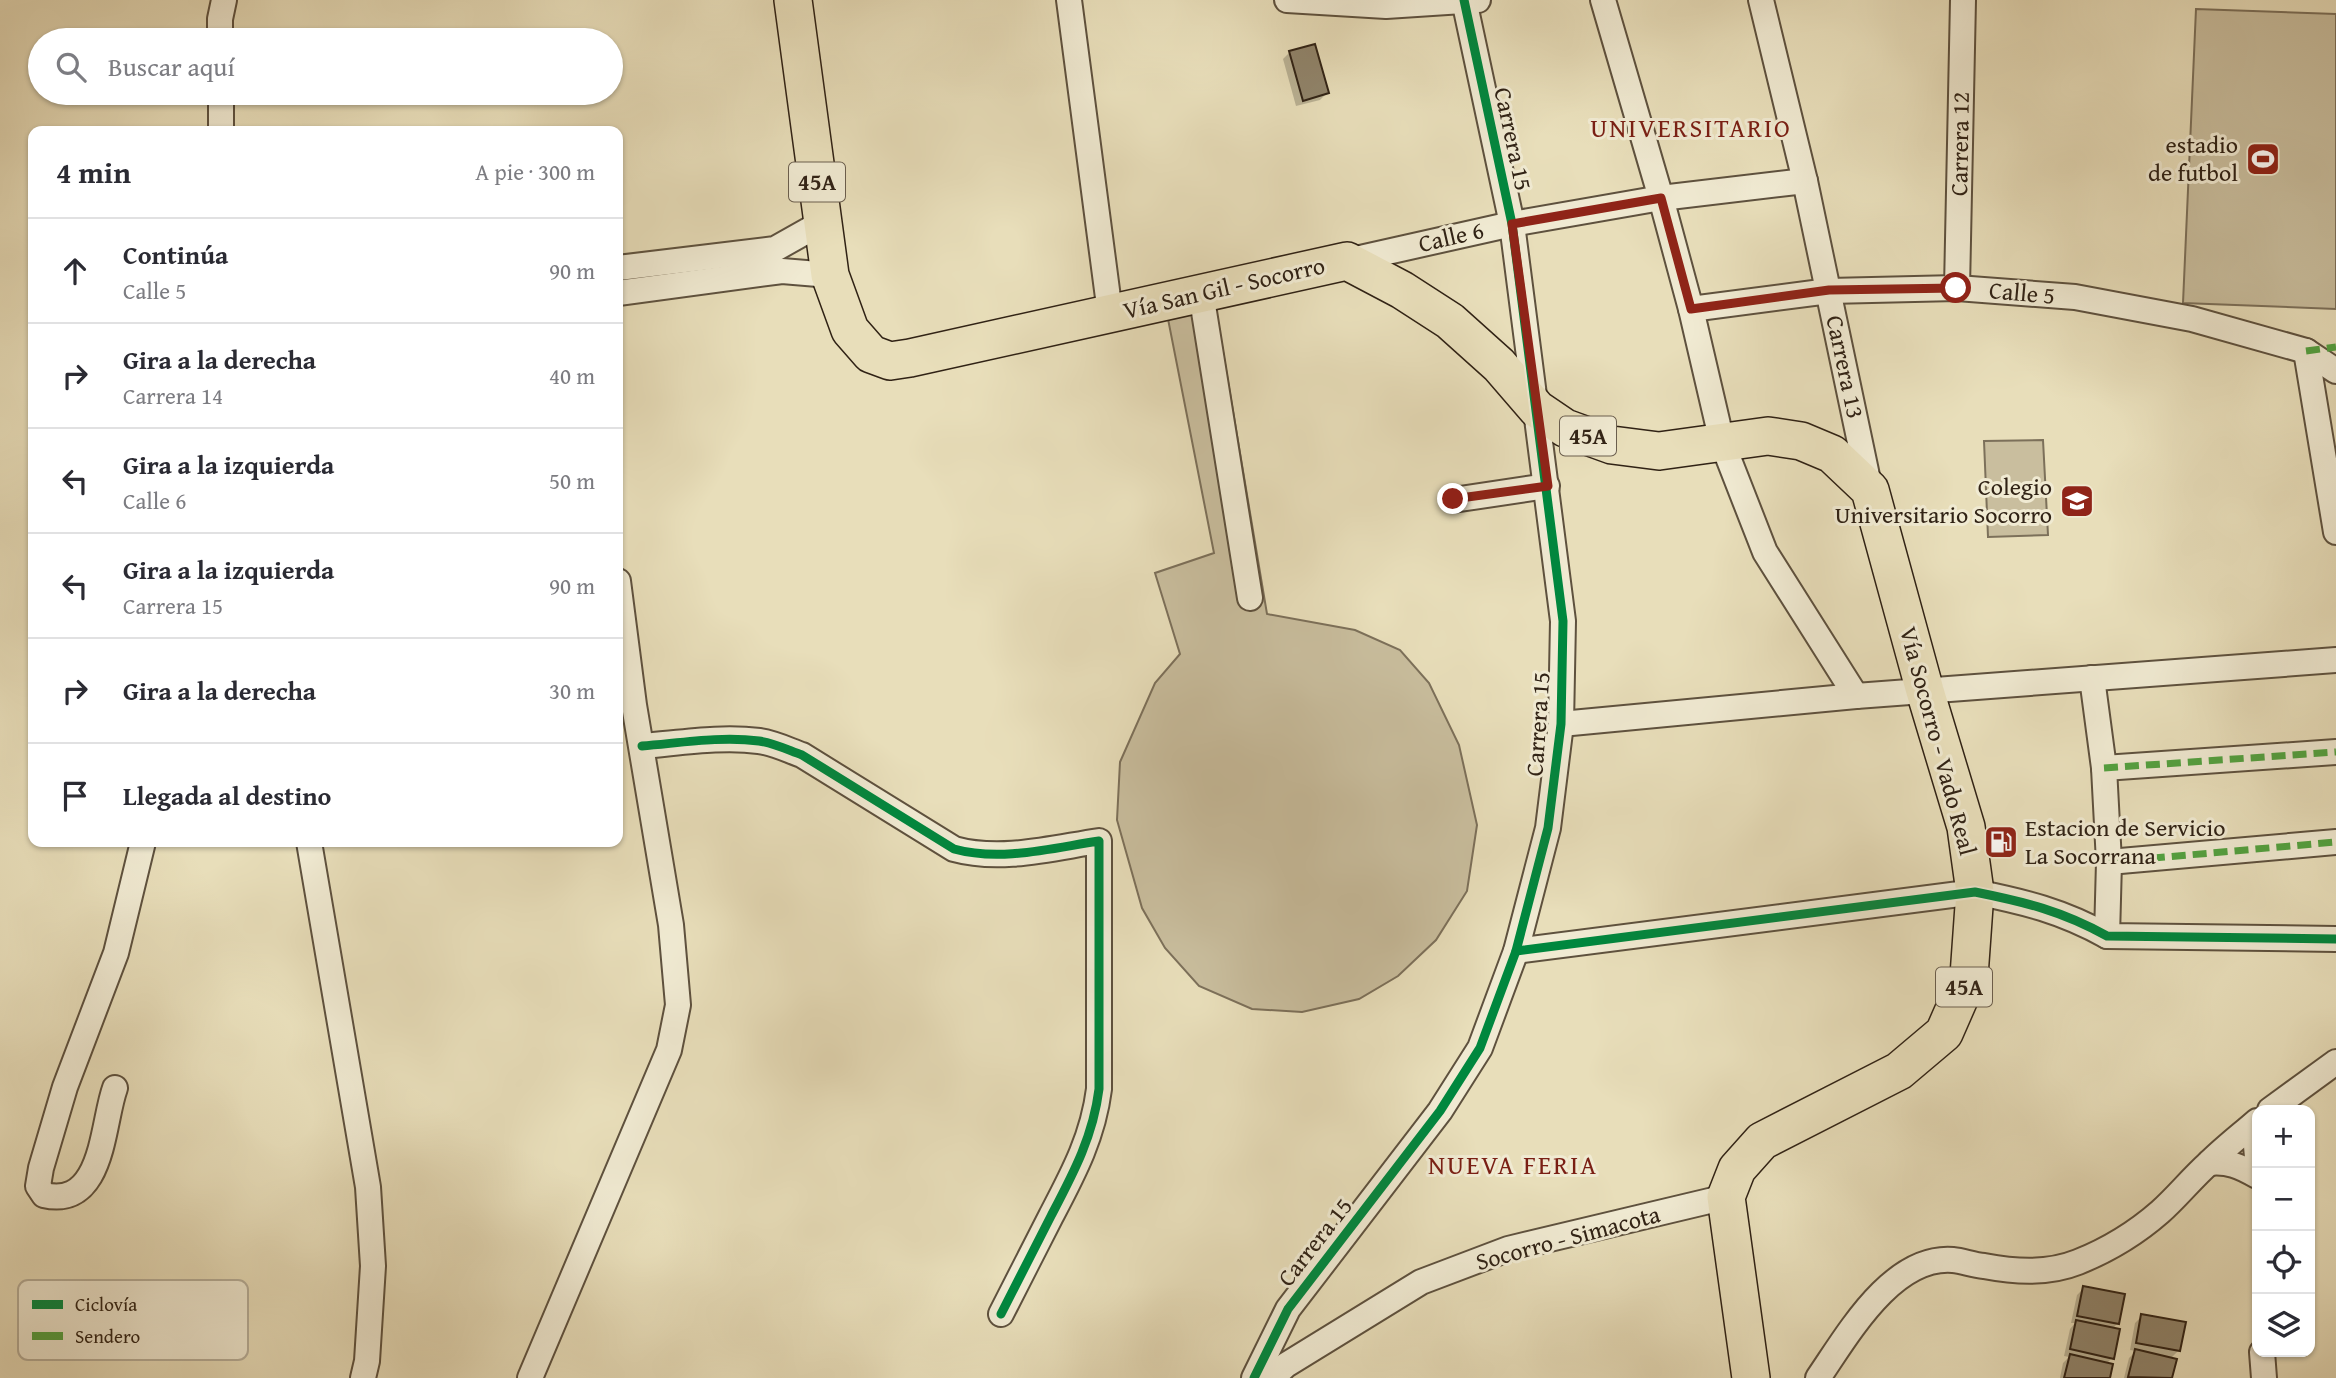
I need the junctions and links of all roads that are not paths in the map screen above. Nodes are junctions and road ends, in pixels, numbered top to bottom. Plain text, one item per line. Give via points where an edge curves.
1 (224, 0) edge
2 (793, 0) edge
3 (1069, 0) edge
4 (1287, 0) edge
5 (1603, 0) edge
6 (1762, 0) edge
7 (1963, 0) edge
8 (1470, 1) edge
9 (220, 28) edge
10 (221, 105) edge
11 (221, 126) edge
12 (1805, 181) junction
13 (1661, 198) junction
14 (823, 222) junction
15 (1512, 224) junction
16 (1347, 261) junction
17 (623, 267) edge
18 (830, 275) junction
19 (1956, 288) junction
20 (1829, 290) junction
21 (623, 292) edge
22 (1200, 293) junction
23 (1691, 309) junction
24 (1110, 313) junction
25 (2306, 351) junction
26 (2336, 371) edge
27 (1537, 409) junction
28 (1722, 442) junction
29 (1548, 486) junction
30 (1870, 489) junction
31 (1453, 499) dead end
32 (2336, 531) edge
33 (1251, 598) dead end
34 (623, 659) edge
35 (2336, 660) edge
36 (2092, 678) junction
37 (1926, 691) junction
38 (1856, 696) junction
39 (626, 706) edge
40 (1561, 724) junction
41 (642, 746) junction
42 (2336, 752) edge
43 (2104, 768) junction
44 (2336, 842) edge
45 (142, 847) edge
46 (310, 847) edge
47 (2109, 862) junction
48 (1975, 892) junction
49 (2107, 936) junction
50 (2336, 939) edge
51 (1517, 951) junction
52 (2336, 1062) edge
53 (115, 1088) dead end
54 (2277, 1105) edge
55 (2252, 1125) edge
56 (2208, 1163) junction
57 (2252, 1174) edge
58 (1726, 1197) junction
59 (1001, 1314) dead end
60 (2262, 1357) edge
61 (363, 1378) edge
62 (530, 1378) edge
63 (1254, 1378) edge
64 (1272, 1378) edge
65 (1751, 1378) edge
66 (1818, 1378) edge
67 (2264, 1378) edge

1 - 9 street
2 - 14 highway, Vía San Gil - Socorro / 45A
3 - 24 street
4 - 8 street via 1386,6
5 - 13 street
6 - 12 street, Carrera 13
7 - 19 street, Carrera 12
8 - 15 street, Carrera 15
10 - 11 street
12 - 13 street, Calle 6
12 - 20 street, Carrera 13
13 - 15 street, Calle 6
13 - 23 street
14 - 17 street via 775,249
14 - 18 highway, Vía San Gil - Socorro / 45A
15 - 16 street, Calle 6
15 - 27 street, Carrera 15
16 - 22 highway, Vía San Gil - Socorro / 45A
16 - 27 highway, Vía San Gil - Socorro / 45A via 1450,321 1499,365
18 - 21 street via 782,271
18 - 24 highway, Vía San Gil - Socorro / 45A via 850,330 871,354 890,361
19 - 20 street, Calle 5
19 - 25 street, Calle 5 via 2075,297 2192,318
20 - 23 street, Calle 5
20 - 30 street, Carrera 13
22 - 24 highway, Vía San Gil - Socorro / 45A
22 - 33 street
23 - 28 street
25 - 26 street, Calle 5
25 - 32 street
27 - 28 highway, Vía San Gil - Socorro / 45A via 1565,428 1612,445 1659,451
27 - 29 street, Carrera 15
28 - 30 highway, Vía San Gil - Socorro / 45A via 1768,436 1801,441 1832,454
28 - 38 street via 1765,552
29 - 31 street
29 - 40 street, Carrera 15 via 1563,621
30 - 37 highway, Vía Socorro - Vado Real / 45A
34 - 39 street
35 - 36 street
36 - 37 street
36 - 43 street
37 - 38 street
37 - 48 highway, Vía Socorro - Vado Real / 45A via 1966,827
38 - 40 street
39 - 41 street
40 - 51 street, Carrera 15 via 1548,828
41 - 59 street via 729,740 779,746 968,853 1010,854 1099,841 1096,1112 1066,1187
41 - 62 street via 671,925 678,1005 669,1050
42 - 43 street
43 - 47 street
44 - 47 street
45 - 53 street via 116,953 65,1087 41,1168 38,1186 44,1195 60,1197 84,1185 97,1164
46 - 61 street via 368,1187 373,1266
47 - 49 street
48 - 49 street via 2031,903
48 - 51 street
48 - 58 highway, Vía Socorro - Vado Real / 45A via 1969,976 1944,1033 1899,1071 1762,1141 1737,1169
49 - 50 street
51 - 63 street, Carrera 15 via 1480,1048 1440,1111 1288,1309
52 - 54 street
55 - 56 street
56 - 57 street via 2238,1165
56 - 66 street via 2160,1212 2126,1238 2075,1263 2038,1271 1952,1260 1917,1267 1886,1288 1859,1318
58 - 64 street, Socorro - Simacota via 1508,1249 1421,1282
58 - 65 highway
60 - 67 street

